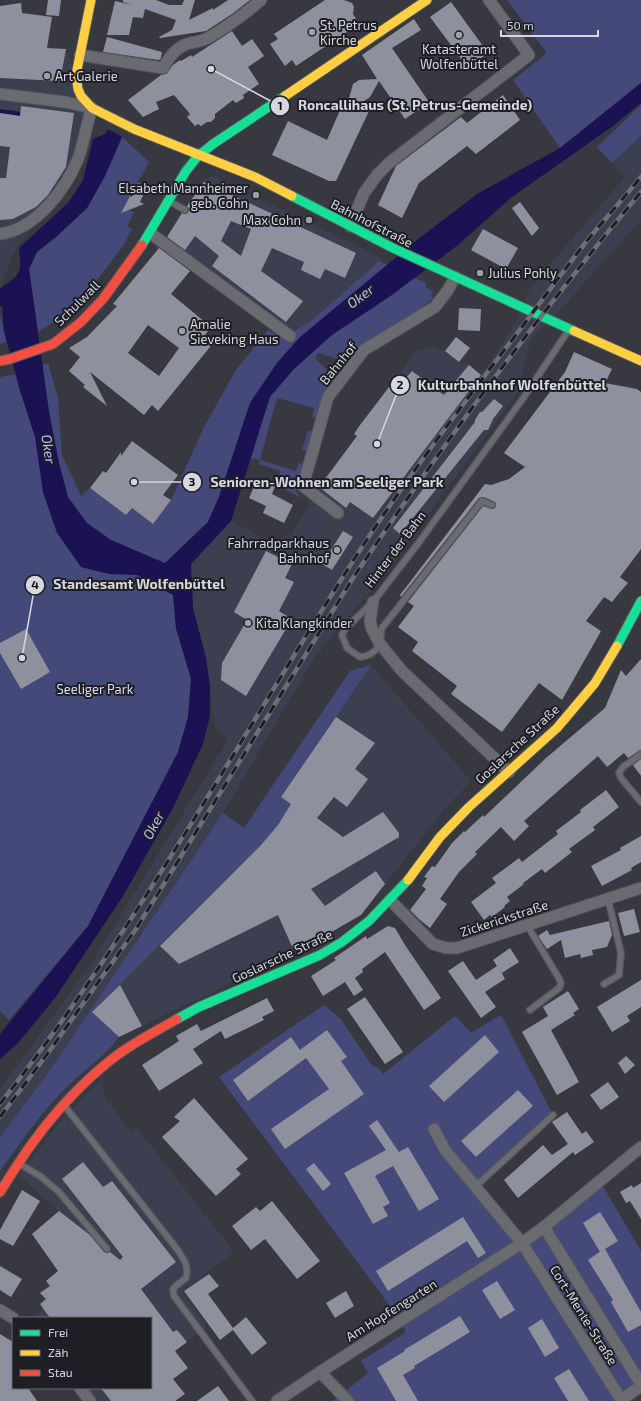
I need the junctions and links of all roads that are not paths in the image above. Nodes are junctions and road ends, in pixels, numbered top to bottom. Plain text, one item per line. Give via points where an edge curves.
1 (91, 0) edge
2 (261, 0) edge
3 (427, 0) edge
4 (489, 0) edge
5 (80, 55) junction
6 (0, 94) edge
7 (92, 108) junction
8 (198, 156) junction
9 (169, 201) junction
10 (185, 210) dead end
11 (350, 226) junction
12 (150, 233) junction
13 (0, 234) edge
14 (455, 277) junction
15 (569, 329) junction
16 (290, 336) dead end
17 (641, 361) edge
18 (0, 362) edge
19 (492, 505) dead end
20 (338, 513) dead end
21 (641, 601) edge
22 (373, 602) junction
23 (380, 644) junction
24 (641, 754) edge
25 (508, 772) junction
26 (641, 802) edge
27 (641, 888) edge
28 (608, 899) junction
29 (390, 900) junction
30 (527, 925) junction
31 (604, 984) dead end
32 (530, 1010) dead end
33 (64, 1105) junction
34 (554, 1115) dead end
35 (434, 1129) dead end
36 (641, 1146) edge
37 (18, 1163) junction
38 (476, 1186) junction
39 (0, 1192) edge
40 (544, 1227) junction
41 (522, 1243) junction
42 (107, 1249) dead end
43 (0, 1310) edge
44 (12, 1317) edge
45 (320, 1372) junction
46 (641, 1385) edge
47 (81, 1389) edge
48 (90, 1401) edge
49 (252, 1401) edge
50 (277, 1401) edge
51 (348, 1401) edge
52 (622, 1401) edge

1 - 5 street
2 - 5 street via 244,16 206,39 175,50 163,68
3 - 8 street, Schulwall
4 - 11 street via 529,55 389,163 364,193
5 - 7 street via 76,75 78,89
6 - 7 street
7 - 8 street, Bahnhofstraße
7 - 13 street via 78,157 67,182 50,205 30,221 9,233
8 - 9 street, Schulwall
8 - 11 street, Bahnhofstraße via 255,177
9 - 10 lane
9 - 12 street, Schulwall
11 - 14 street, Bahnhofstraße
12 - 16 street
12 - 18 street, Schulwall via 103,299 81,322 53,344
14 - 15 street, Bahnhofstraße
14 - 20 street, Bahnhof via 435,307 364,350 328,397 303,486
15 - 17 street, Bahnhofstraße
15 - 22 lane, Hinter der Bahn via 491,444
19 - 23 lane via 482,501 382,628
21 - 25 street, Goslarsche Straße via 595,682 557,728
22 - 23 street, Hinter der Bahn via 370,621
22 - 23 lane via 342,635 348,648 360,657 368,656
23 - 25 street, Hinter der Bahn via 402,671
24 - 26 lane via 623,767 620,773 621,778
25 - 29 street, Goslarsche Straße via 440,837
27 - 28 street, Zickerickstraße
28 - 30 street, Zickerickstraße
28 - 31 lane via 621,953 619,976
29 - 30 street, Zickerickstraße via 433,944 446,948 457,948
29 - 33 street, Goslarsche Straße via 369,921 320,955 199,1007 139,1041 112,1059
30 - 32 lane via 561,984
33 - 37 street, Goslarsche Straße
33 - 49 lane via 185,1261 188,1271 186,1278 173,1289 174,1296
34 - 38 lane
35 - 38 street via 445,1150
36 - 40 street, Am Hopfengarten
37 - 39 street, Goslarsche Straße
37 - 42 lane via 40,1176 59,1192
38 - 41 street
40 - 41 street, Am Hopfengarten
40 - 46 street, Cort-Mente-Straße
41 - 45 street, Am Hopfengarten
41 - 52 street, Cort-Mente-Straße
43 - 44 street
45 - 50 street, Am Hopfengarten
45 - 51 street
46 - 52 street
47 - 48 street

